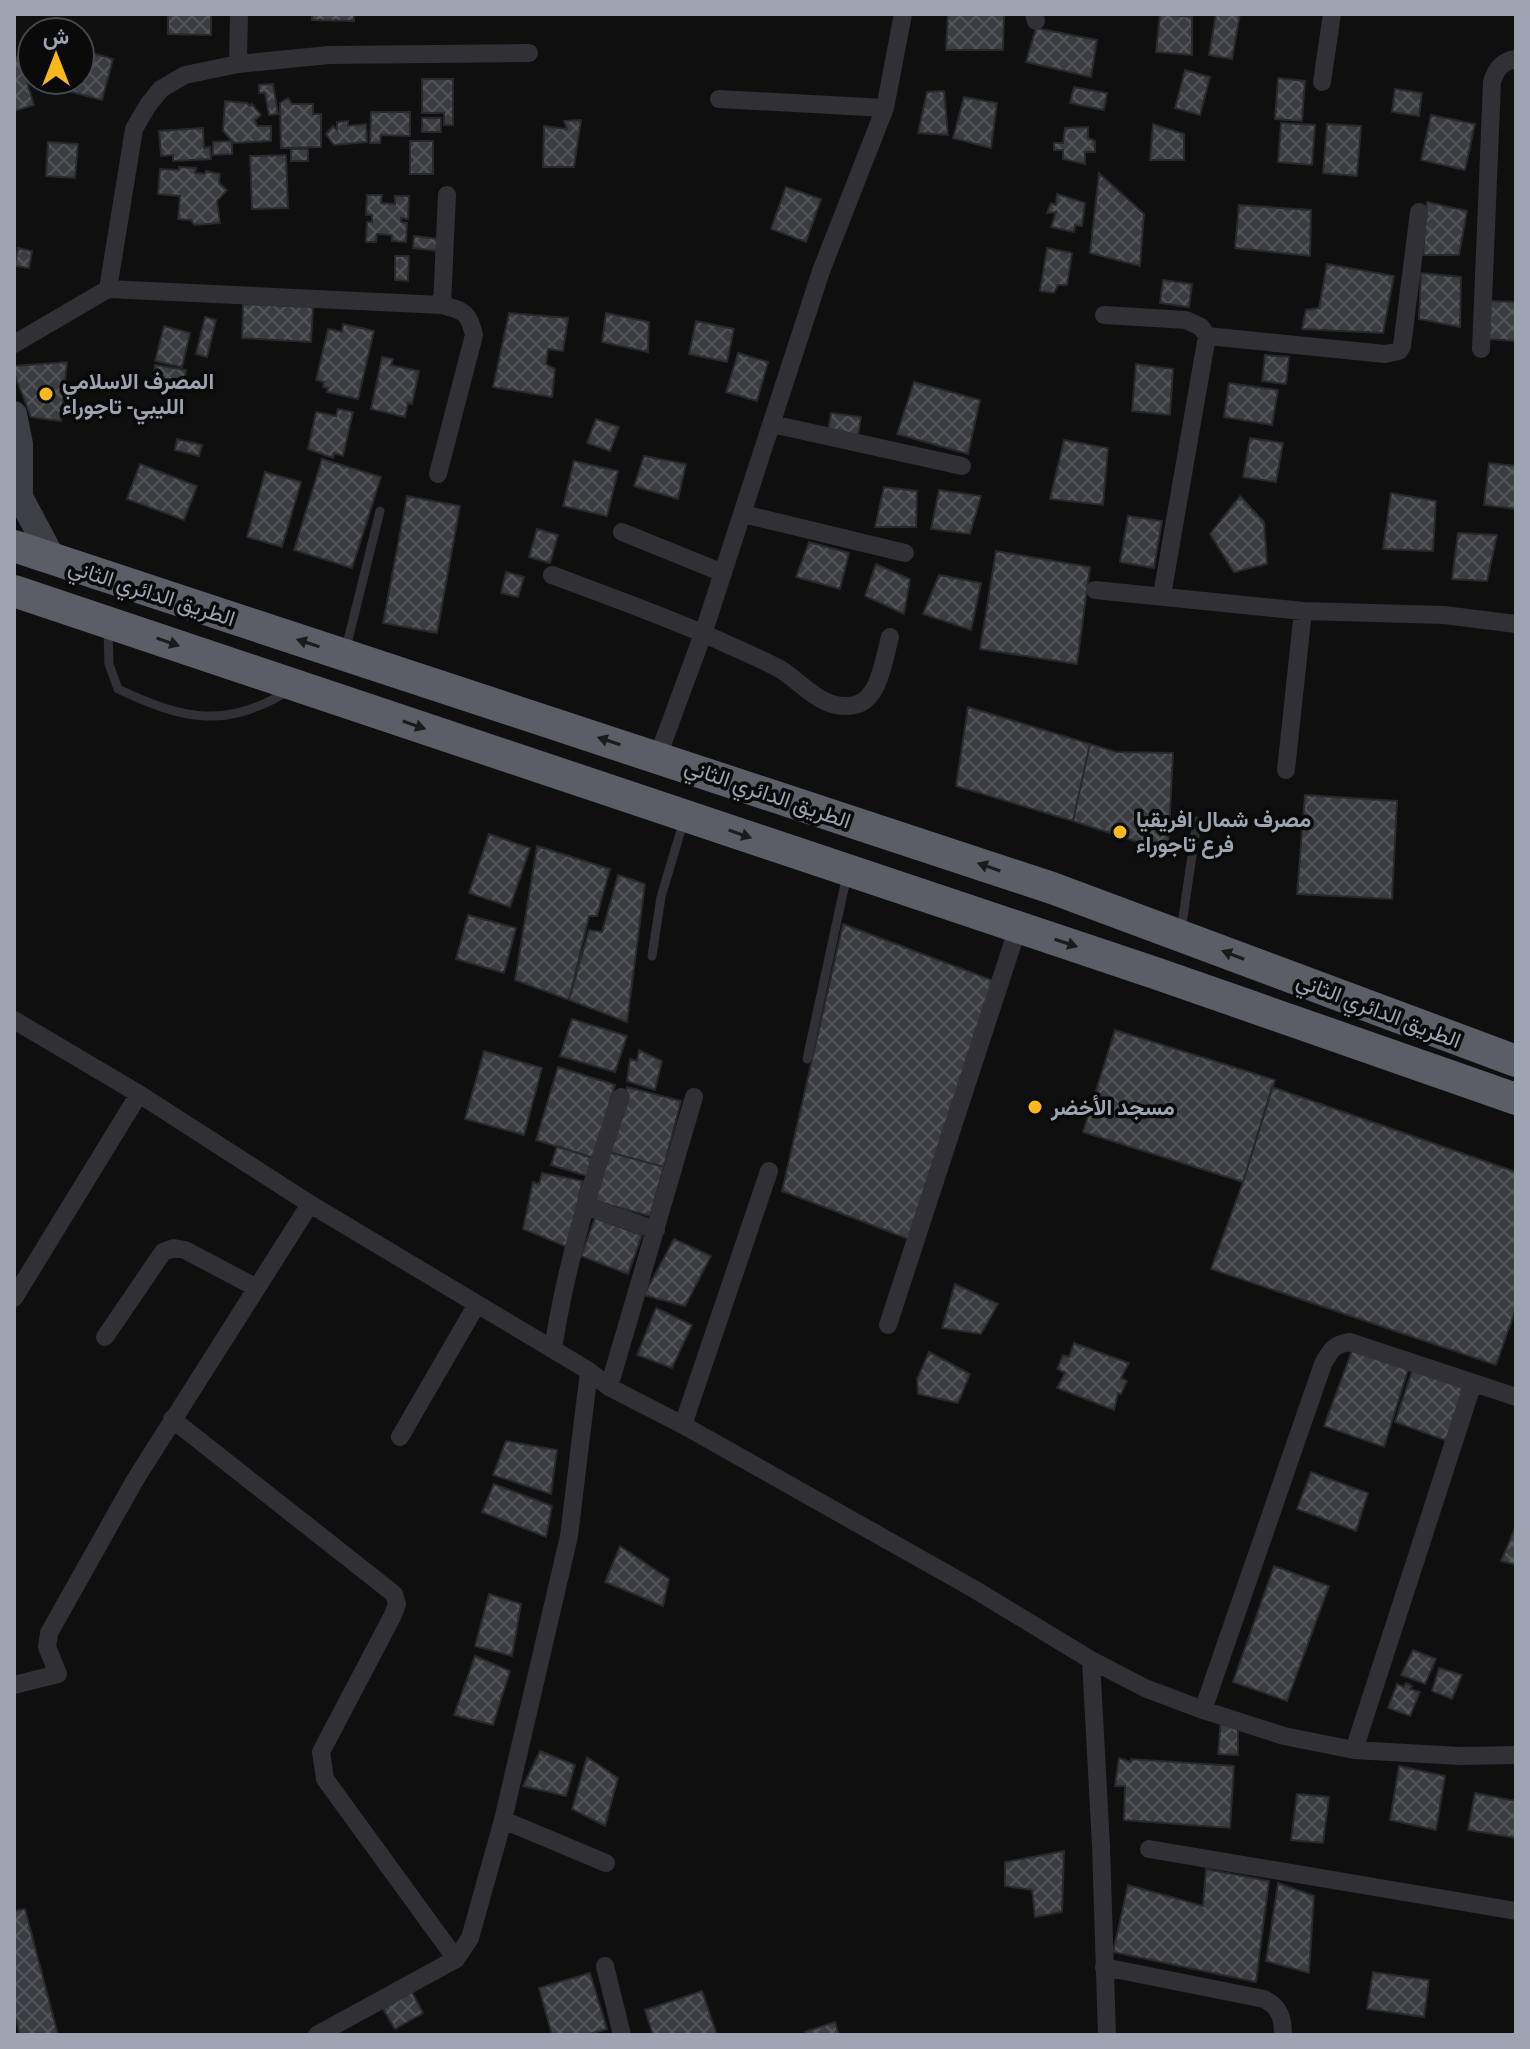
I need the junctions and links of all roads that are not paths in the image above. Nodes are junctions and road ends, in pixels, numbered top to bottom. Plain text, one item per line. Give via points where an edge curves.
1 (239, 14) edge
2 (903, 14) edge
3 (1332, 14) edge
4 (529, 53) dead end
5 (1516, 59) edge
6 (238, 64) junction
7 (1322, 82) dead end
8 (719, 99) dead end
9 (885, 108) junction
10 (447, 195) dead end
11 (1419, 212) dead end
12 (108, 289) junction
13 (442, 305) junction
14 (1104, 315) dead end
15 (1207, 336) junction
16 (14, 344) edge
17 (1481, 349) dead end
18 (14, 414) edge
19 (772, 424) junction
20 (962, 466) dead end
21 (438, 474) dead end
22 (17, 501) edge
23 (380, 511) dead end
24 (743, 514) junction
25 (622, 532) dead end
26 (14, 546) edge
27 (905, 553) dead end
28 (53, 559) junction
29 (723, 573) junction
30 (552, 575) dead end
31 (1095, 590) dead end
32 (15, 594) edge
33 (1162, 595) junction
34 (1303, 611) junction
35 (108, 622) junction
36 (1516, 624) edge
37 (703, 634) junction
38 (890, 637) dead end
39 (345, 655) junction
40 (297, 685) junction
41 (658, 756) junction
42 (1286, 770) dead end
43 (686, 816) junction
44 (1197, 821) dead end
45 (848, 870) junction
46 (1018, 927) junction
47 (1181, 935) junction
48 (652, 956) dead end
49 (1278, 972) junction
50 (1158, 974) junction
51 (1262, 1011) junction
52 (14, 1020) edge
53 (807, 1059) dead end
54 (1516, 1061) edge
55 (139, 1094) junction
56 (621, 1097) dead end
57 (694, 1097) dead end
58 (1516, 1099) edge
59 (769, 1171) dead end
60 (310, 1204) junction
61 (585, 1206) junction
62 (656, 1230) junction
63 (257, 1288) junction
64 (14, 1298) edge
65 (477, 1304) junction
66 (888, 1325) dead end
67 (105, 1337) dead end
68 (553, 1349) junction
69 (589, 1371) junction
70 (1473, 1383) junction
71 (609, 1387) junction
72 (1516, 1397) edge
73 (172, 1419) junction
74 (683, 1425) junction
75 (400, 1437) dead end
76 (1091, 1660) junction
77 (14, 1685) edge
78 (1203, 1710) junction
79 (1354, 1750) junction
80 (1515, 1752) edge
81 (503, 1820) junction
82 (1149, 1849) dead end
83 (606, 1863) dead end
84 (1516, 1911) edge
85 (456, 1959) junction
86 (605, 1966) dead end
87 (1104, 1967) junction
88 (317, 2035) edge
89 (622, 2035) edge
90 (1107, 2035) edge
91 (1283, 2035) edge

1 - 6 street
2 - 9 street
3 - 7 street
4 - 6 street via 329,55
5 - 17 street via 1499,67 1492,82
6 - 12 street via 185,75 161,89 134,129
8 - 9 street
9 - 19 street via 821,271
10 - 13 street
11 - 15 street via 1399,351 1385,354
12 - 13 street
12 - 16 street
13 - 21 street via 469,317 474,335
14 - 15 street via 1186,320
15 - 33 street
18 - 22 street via 20,444
19 - 20 street
19 - 24 street
22 - 28 street
23 - 39 lane
24 - 27 street
24 - 29 street
25 - 29 street
26 - 28 highway, الطريق الدائري الثاني
39 -> 28 highway, الطريق الدائري الثاني
29 - 37 street
30 - 37 street
31 - 33 street
32 - 35 highway, الطريق الدائري الثاني
33 - 34 street
34 - 36 street via 1444,615
34 - 42 street
35 -> 40 highway, الطريق الدائري الثاني
35 - 40 lane via 109,664 118,689 149,703 208,718 264,705
37 - 38 street via 763,660 813,696 840,705 855,705 874,691
37 - 41 street
41 -> 39 highway, الطريق الدائري الثاني
40 -> 43 highway, الطريق الدائري الثاني
47 -> 41 highway, الطريق الدائري الثاني
43 -> 45 highway, الطريق الدائري الثاني
43 - 48 lane via 661,897
44 - 47 lane
45 - 46 highway, الطريق الدائري الثاني
45 - 53 lane
46 -> 50 highway, الطريق الدائري الثاني
46 - 66 street
49 -> 47 highway, الطريق الدائري الثاني
47 - 50 highway via 1184,949 1178,963
49 - 51 highway via 1264,987
49 - 54 highway, الطريق الدائري الثاني
50 - 51 highway, الطريق الدائري الثاني
51 - 58 highway, الطريق الدائري الثاني
52 - 55 street
55 - 60 street
55 - 64 street
56 - 61 street
57 - 62 street
59 - 74 street
60 - 63 street
60 - 65 street
61 - 62 street
61 - 68 street
62 - 71 street
63 - 67 street via 174,1248 163,1252
63 - 73 street
65 - 68 street
65 - 75 street
68 - 69 street
69 - 71 street
69 - 81 street via 569,1536
70 - 72 street
70 - 78 street via 1350,1342 1331,1350
70 - 79 street
71 - 74 street
73 - 77 street via 49,1633 47,1647 58,1674
73 - 85 street via 394,1594 393,1615 321,1752 321,1764 325,1779
74 - 76 street
76 - 78 street
76 - 87 street
78 - 79 street via 1284,1736
79 - 80 street via 1460,1756
81 - 83 street
81 - 85 street via 470,1938
82 - 84 street
85 - 88 street
86 - 89 street
87 - 90 street
87 - 91 street via 1264,1999 1280,2012

